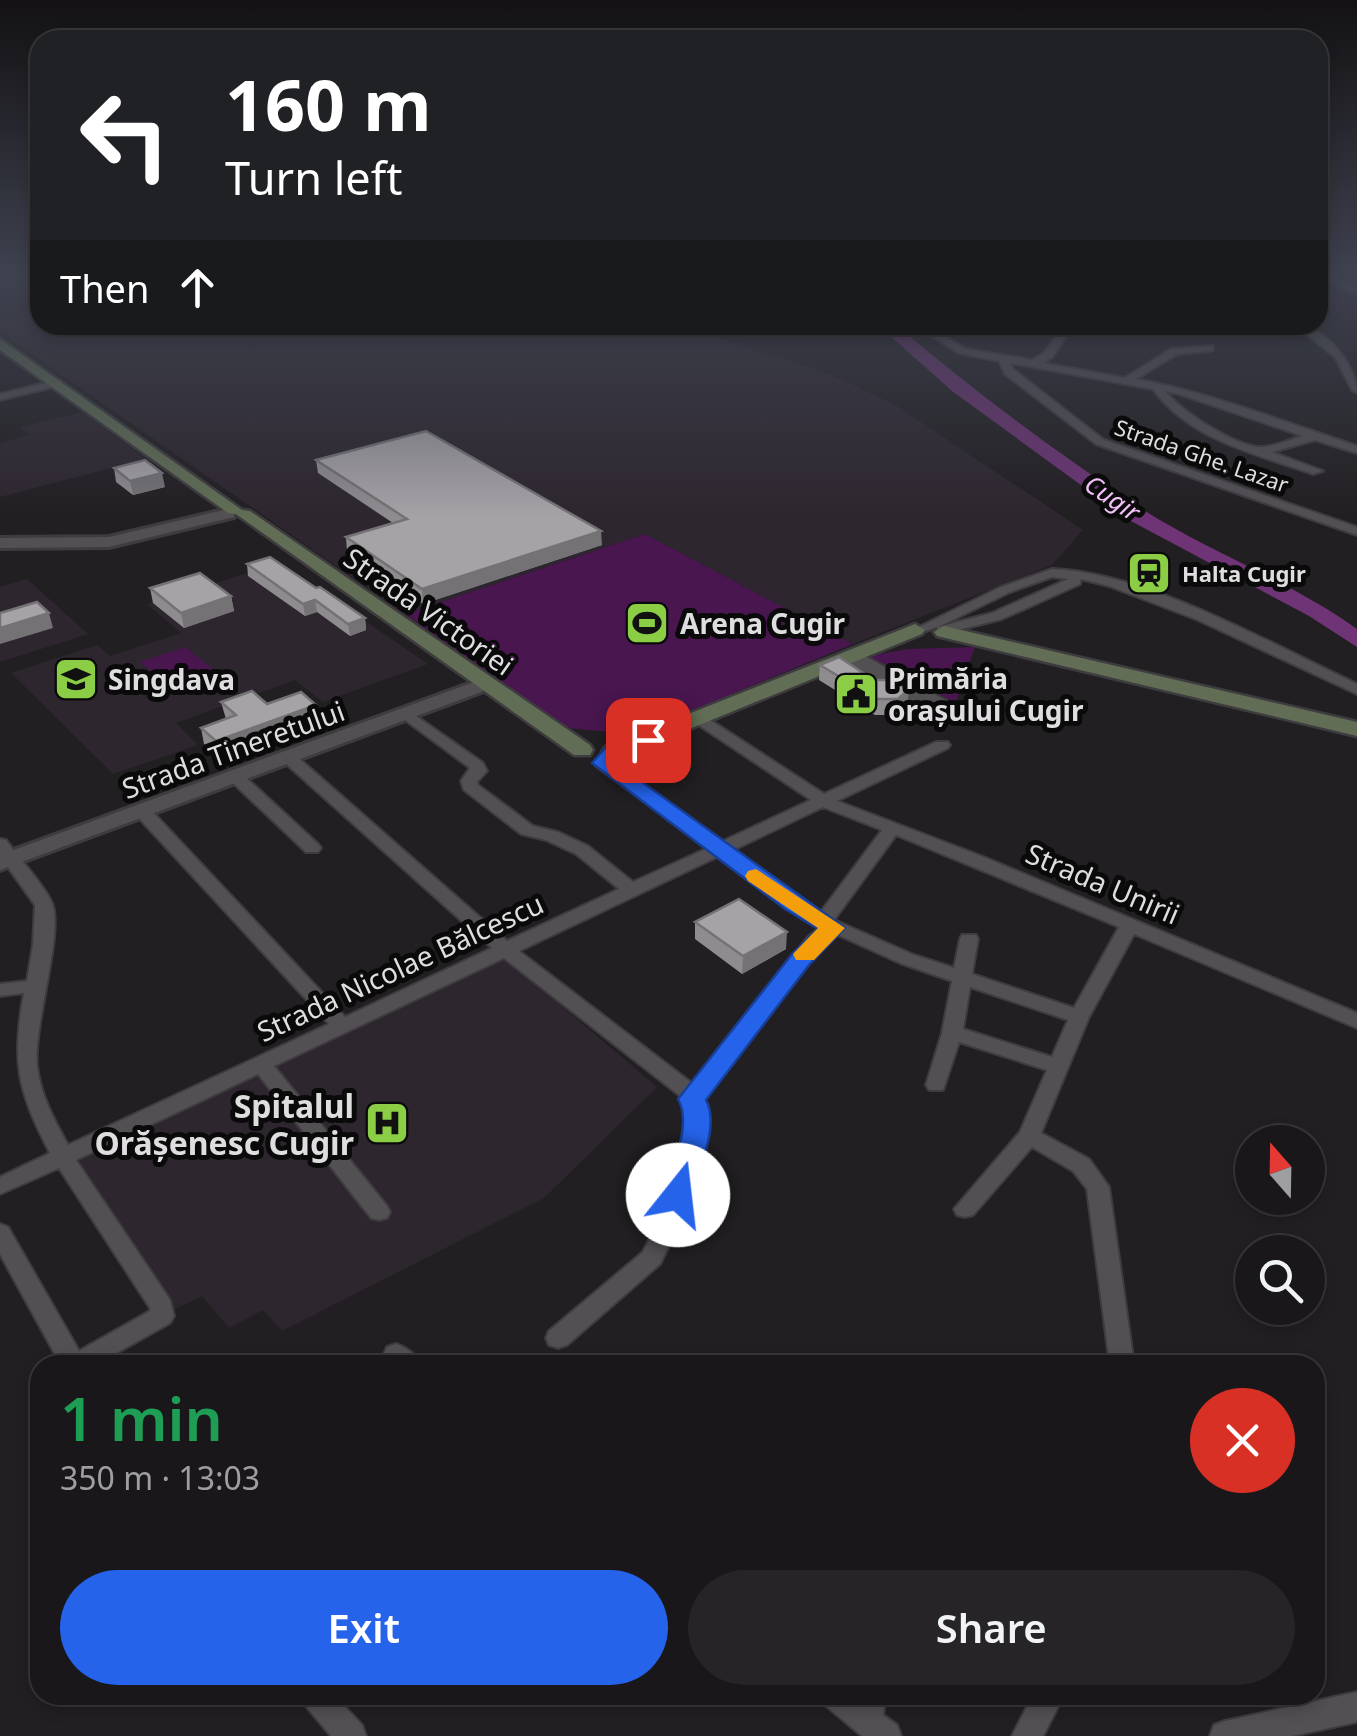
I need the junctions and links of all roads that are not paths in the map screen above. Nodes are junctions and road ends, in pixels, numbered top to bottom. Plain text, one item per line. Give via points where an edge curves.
1 (16, 355) edge
2 (978, 355) edge
3 (1045, 355) edge
4 (1168, 355) edge
5 (1339, 355) edge
6 (1037, 363) junction
7 (1005, 364) junction
8 (1129, 379) junction
9 (56, 384) junction
10 (1154, 385) junction
11 (1357, 390) edge
12 (0, 396) edge
13 (1318, 435) junction
14 (1357, 450) edge
15 (1262, 451) junction
16 (1317, 471) dead end
17 (235, 513) junction
18 (1357, 516) edge
19 (1334, 521) junction
20 (1357, 531) edge
21 (0, 542) edge
22 (933, 633) junction
23 (854, 654) junction
24 (485, 684) junction
25 (1357, 690) edge
26 (936, 704) dead end
27 (406, 714) junction
28 (699, 718) junction
29 (1357, 729) edge
30 (942, 744) dead end
31 (600, 755) junction
32 (289, 758) junction
33 (236, 778) junction
34 (825, 802) junction
35 (143, 812) junction
36 (892, 829) junction
37 (312, 848) dead end
38 (720, 850) junction
39 (4, 856) edge
40 (633, 890) junction
41 (1130, 924) junction
42 (828, 925) junction
43 (969, 939) dead end
44 (506, 950) junction
45 (961, 978) junction
46 (36, 986) junction
47 (0, 990) edge
48 (1079, 1017) junction
49 (1357, 1020) edge
50 (343, 1027) junction
51 (952, 1033) junction
52 (263, 1066) junction
53 (1057, 1066) junction
54 (936, 1085) dead end
55 (689, 1094) junction
56 (1029, 1136) junction
57 (64, 1156) junction
58 (0, 1186) edge
59 (964, 1209) dead end
60 (379, 1212) dead end
61 (0, 1233) edge
62 (558, 1338) dead end
63 (68, 1355) edge
64 (92, 1355) edge
65 (1121, 1355) edge
66 (325, 1705) edge
67 (1044, 1705) edge
68 (1357, 1707) edge
69 (351, 1736) edge
70 (1027, 1736) edge
71 (1225, 1736) edge

1 - 9 main road, Strada Victoriei
2 - 7 street
3 - 6 street
4 - 8 street
5 - 11 street
6 - 7 street
6 - 8 street
7 - 19 street, Strada Ghe. Lazar via 1100,442
8 - 10 street
9 - 12 street
9 - 17 main road, Strada Victoriei
10 - 13 street
10 - 15 street via 1186,419
13 - 14 street
13 - 15 street
15 - 16 street
17 - 21 street via 109,542
17 - 24 main road, Strada Victoriei
18 - 19 street
19 - 20 street, Strada Ghe. Lazar
22 - 23 main road
22 - 25 street via 1010,611 1075,582 1074,576 1126,585
22 - 29 main road via 1001,642
23 - 26 street
23 - 28 main road
24 - 27 street, Strada Tineretului
24 - 31 main road, Strada Victoriei
27 - 32 street, Strada Tineretului
27 - 40 street via 477,766 470,787 495,807 527,830 582,850
28 - 31 main road
28 - 34 street, Strada Unirii
30 - 34 street, Strada Nicolae Bălcescu
31 - 38 street, Strada Victoriei
32 - 33 street, Strada Tineretului
32 - 44 street
33 - 35 street, Strada Tineretului
33 - 37 street
34 - 36 street, Strada Unirii
34 - 38 street, Strada Nicolae Bălcescu
35 - 39 street, Strada Tineretului
35 - 50 street
36 - 41 street, Strada Unirii
36 - 42 street
38 - 40 street, Strada Nicolae Bălcescu
38 - 42 street, Strada Victoriei
39 - 46 street via 44,905
40 - 44 street, Strada Nicolae Bălcescu
41 - 48 street
41 - 49 street, Strada Unirii
42 - 45 street, Strada Victoriei
42 - 55 street
43 - 45 street
44 - 50 street, Strada Nicolae Bălcescu
44 - 55 street
45 - 48 street, Strada Victoriei
45 - 51 street
46 - 47 street
46 - 57 street via 27,1046 30,1083
48 - 53 street
50 - 52 street, Strada Nicolae Bălcescu
51 - 53 street
51 - 54 street
52 - 57 street, Strada Nicolae Bălcescu
52 - 60 street
53 - 56 street
55 - 62 street via 697,1127 652,1258
56 - 59 street
56 - 65 street via 1081,1166 1098,1187
57 - 58 street, Strada Nicolae Bălcescu
57 - 64 street via 162,1307 162,1316
61 - 63 street
66 - 69 street
67 - 70 street
68 - 71 street

